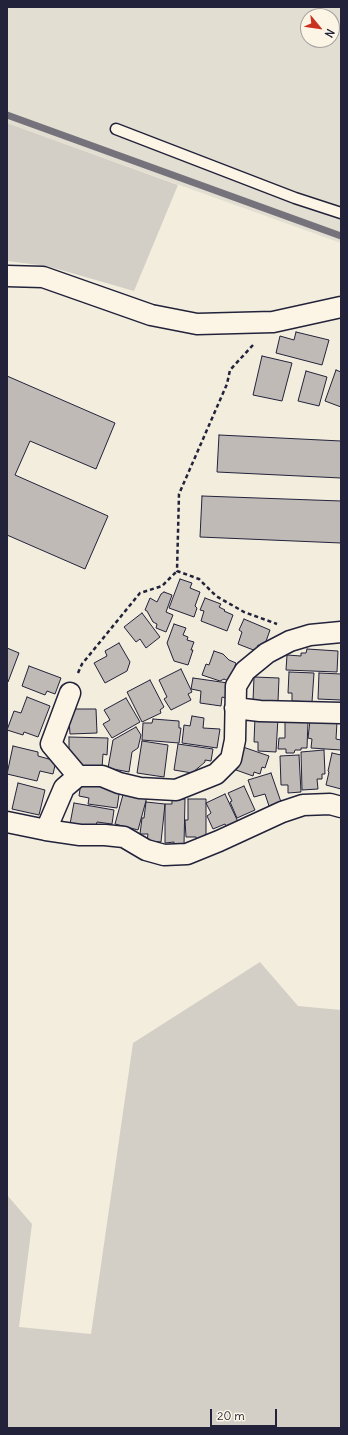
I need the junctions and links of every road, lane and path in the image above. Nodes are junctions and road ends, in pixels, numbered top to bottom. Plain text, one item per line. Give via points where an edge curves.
1 (116, 130) dead end
2 (341, 213) edge
3 (7, 276) edge
4 (341, 308) edge
5 (273, 322) junction
6 (176, 571) junction
7 (341, 632) edge
8 (310, 635) junction
9 (70, 693) joint
10 (235, 708) junction
11 (341, 713) edge
12 (78, 776) junction
13 (341, 807) edge
14 (7, 822) edge
15 (46, 830) junction

1 - 2 lane
3 - 5 street via 43,277 151,315 197,324
4 - 5 street
5 - 6 path via 230,370 227,384 179,494
6 - 8 path via 199,580 216,596 244,612
6 - 9 path via 162,586 140,593 82,664
7 - 8 street
8 - 10 street via 290,641 266,653 244,671 236,686
9 - 12 street via 51,744
10 - 11 street
10 - 12 street via 235,740 231,759 216,774 197,783 176,790 140,788 102,776
12 - 15 street via 64,788
13 - 15 street via 330,804 303,805 187,854 164,855 146,850 124,837
14 - 15 street

